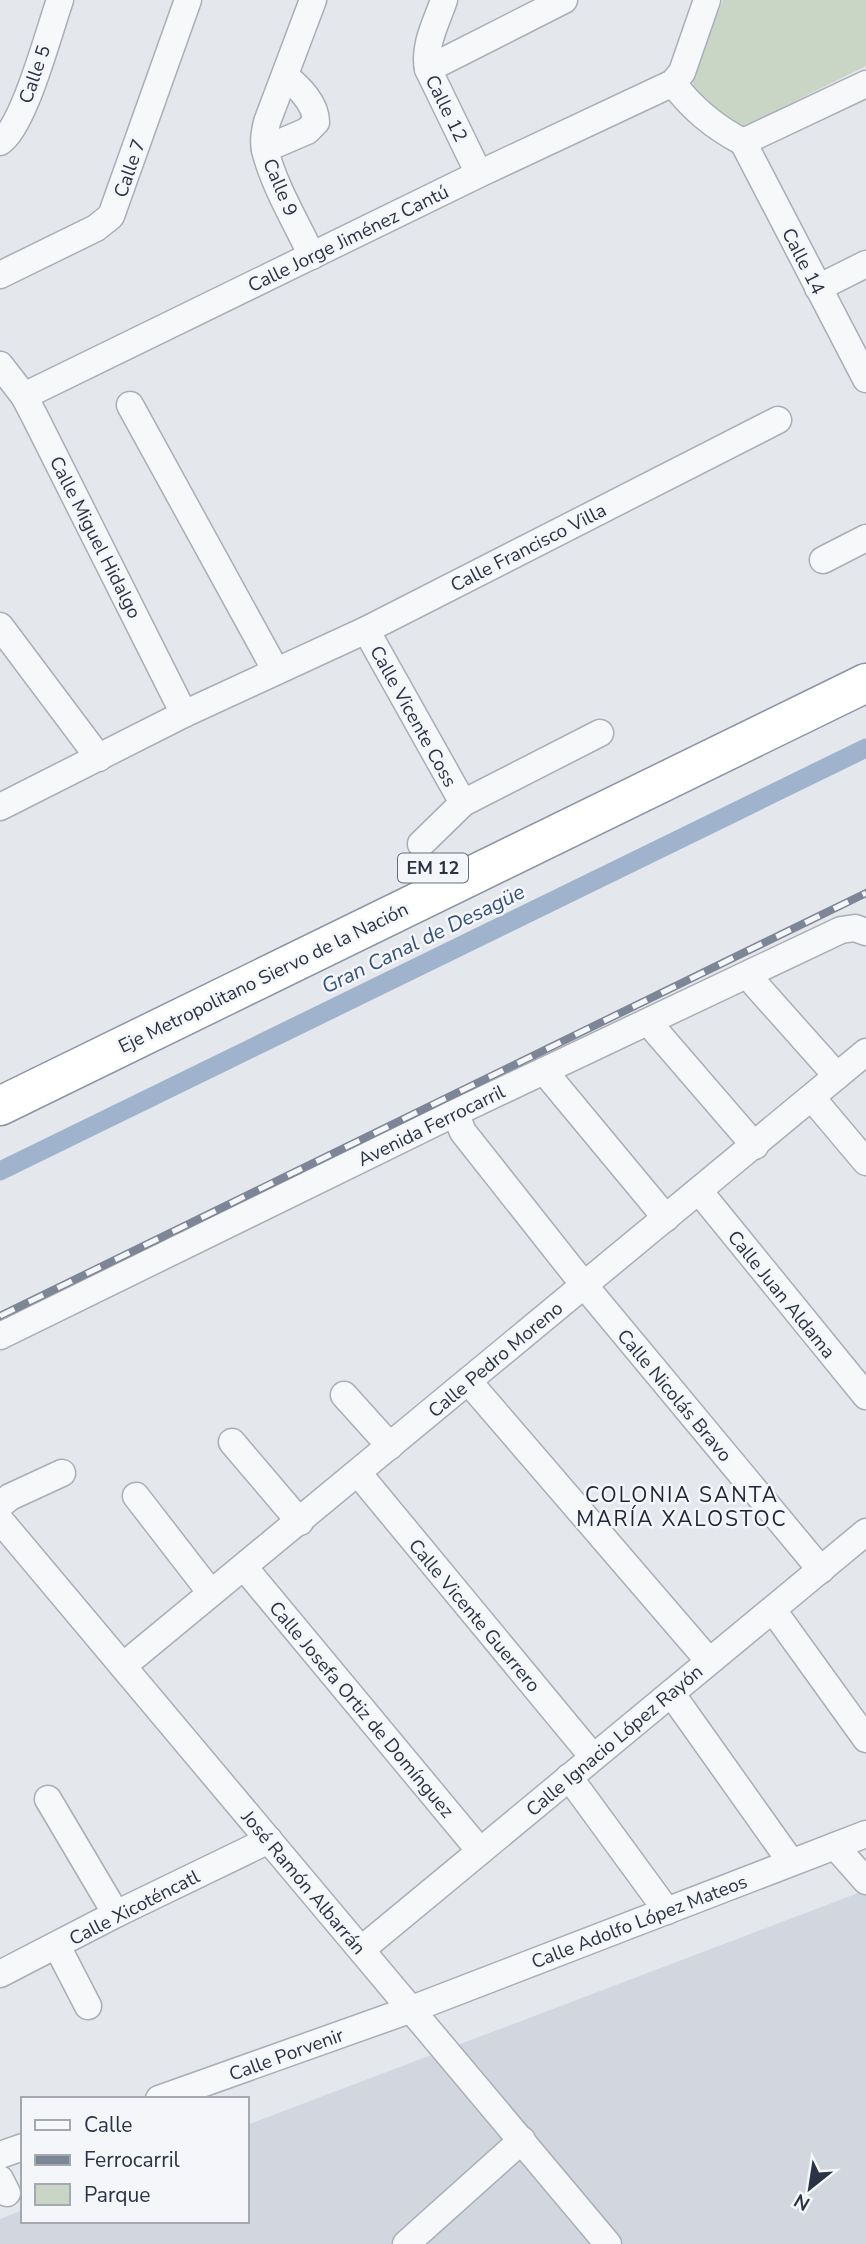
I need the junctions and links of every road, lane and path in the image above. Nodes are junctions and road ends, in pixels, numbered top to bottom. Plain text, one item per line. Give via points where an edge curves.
1 (60, 0) edge
2 (188, 0) edge
3 (313, 0) edge
4 (444, 0) edge
5 (564, 0) edge
6 (707, 0) edge
7 (428, 69) junction
8 (285, 77) junction
9 (673, 82) junction
10 (866, 84) edge
11 (0, 142) edge
12 (743, 142) junction
13 (265, 149) junction
14 (479, 174) junction
15 (312, 256) junction
16 (866, 264) edge
17 (0, 275) edge
18 (818, 288) junction
19 (0, 365) edge
20 (866, 379) edge
21 (24, 396) junction
22 (130, 405) dead end
23 (778, 420) dead end
24 (866, 538) edge
25 (824, 560) dead end
26 (0, 626) edge
27 (366, 630) junction
28 (866, 657) edge
29 (276, 671) junction
30 (866, 683) edge
31 (184, 714) junction
32 (600, 733) dead end
33 (99, 758) junction
34 (463, 803) junction
35 (1, 804) edge
36 (421, 844) dead end
37 (866, 932) edge
38 (751, 973) junction
39 (648, 1022) junction
40 (866, 1052) edge
41 (544, 1071) junction
42 (837, 1076) junction
43 (0, 1080) edge
44 (812, 1098) junction
45 (0, 1106) edge
46 (455, 1113) junction
47 (755, 1146) junction
48 (866, 1162) edge
49 (699, 1191) junction
50 (666, 1218) junction
51 (584, 1285) junction
52 (0, 1336) edge
53 (468, 1381) junction
54 (344, 1395) dead end
55 (866, 1396) edge
56 (232, 1442) dead end
57 (390, 1446) junction
58 (62, 1473) dead end
59 (358, 1473) junction
60 (135, 1496) dead end
61 (0, 1505) edge
62 (0, 1520) edge
63 (300, 1522) junction
64 (866, 1532) edge
65 (244, 1567) junction
66 (821, 1570) junction
67 (211, 1593) junction
68 (773, 1610) junction
69 (709, 1661) junction
70 (123, 1666) junction
71 (671, 1693) junction
72 (866, 1740) edge
73 (593, 1757) junction
74 (569, 1777) junction
75 (48, 1799) dead end
76 (866, 1835) edge
77 (269, 1840) junction
78 (835, 1846) junction
79 (480, 1851) junction
80 (791, 1862) junction
81 (866, 1881) edge
82 (667, 1911) junction
83 (116, 1914) junction
84 (57, 1945) junction
85 (362, 1949) junction
86 (0, 1974) edge
87 (88, 2006) dead end
88 (412, 2008) junction
89 (165, 2097) edge
90 (522, 2140) junction
91 (21, 2148) edge
92 (0, 2155) edge
93 (407, 2244) edge
94 (608, 2244) edge

1 - 11 street, Calle 5 via 21,113 9,136
2 - 17 street, Calle 7 via 111,216 96,228
3 - 8 street, Calle 9
4 - 7 street, Calle 12 via 428,47
5 - 7 street
6 - 9 street via 682,72
7 - 14 street, Calle 12
8 - 13 street, Calle 9 via 267,122
8 - 13 street via 315,111 316,122 307,131
9 - 12 street via 709,122
9 - 14 street, Calle Jorge Jiménez Cantú
10 - 12 street
12 - 18 street, Calle 14
13 - 15 street, Calle 9
14 - 15 street, Calle Jorge Jiménez Cantú
15 - 21 street, Calle Jorge Jiménez Cantú
16 - 18 street
18 - 20 street, Calle 14
19 - 21 street, Calle Miguel Hidalgo
21 - 31 street, Calle Miguel Hidalgo
22 - 29 street
23 - 27 street, Calle Francisco Villa
24 - 25 street
26 - 33 street
27 - 29 street, Calle Francisco Villa
27 - 34 street, Calle Vicente Coss
28 - 43 highway, Eje Metropolitano Siervo de la Nación / EM 12
29 - 31 street, Calle Francisco Villa
30 - 45 highway, Eje Metropolitano Siervo de la Nación / EM 12
31 - 33 street, Calle Francisco Villa
32 - 34 street
33 - 35 street, Calle Francisco Villa
34 - 36 street
37 - 38 street, Avenida Ferrocarril via 841,930
38 - 39 street, Avenida Ferrocarril
38 - 42 street via 755,984
39 - 41 street, Avenida Ferrocarril
39 - 47 street
40 - 42 street, Calle Pedro Moreno
41 - 46 street, Avenida Ferrocarril
41 - 50 street
42 - 44 street, Calle Pedro Moreno
44 - 47 street, Calle Pedro Moreno
44 - 48 street
46 - 51 street, Calle Nicolás Bravo via 464,1132
46 - 52 street, Avenida Ferrocarril
47 - 49 street, Calle Pedro Moreno
49 - 50 street, Calle Pedro Moreno
49 - 55 street, Calle Juan Aldama
50 - 51 street, Calle Pedro Moreno
51 - 53 street, Calle Pedro Moreno
51 - 66 street, Calle Nicolás Bravo
53 - 57 street, Calle Pedro Moreno
53 - 69 street
54 - 57 street
56 - 63 street
57 - 59 street, Calle Pedro Moreno
58 - 61 street
59 - 63 street, Calle Pedro Moreno
59 - 73 street, Calle Vicente Guerrero
60 - 67 street
62 - 70 street, José Ramón Albarrán
63 - 65 street, Calle Pedro Moreno
64 - 66 street, Calle Ignacio López Rayón
65 - 67 street, Calle Pedro Moreno
65 - 79 street, Calle Josefa Ortiz de Domínguez
66 - 68 street, Calle Ignacio López Rayón
67 - 70 street, Calle Pedro Moreno
68 - 69 street, Calle Ignacio López Rayón
68 - 72 street
69 - 71 street, Calle Ignacio López Rayón
70 - 77 street, José Ramón Albarrán
71 - 73 street, Calle Ignacio López Rayón
71 - 80 street
73 - 74 street, Calle Ignacio López Rayón
74 - 79 street, Calle Ignacio López Rayón
74 - 82 street
75 - 83 street
76 - 78 street, Calle Adolfo López Mateos
77 - 83 street, Calle Xicoténcatl
77 - 85 street, José Ramón Albarrán
78 - 80 street, Calle Adolfo López Mateos
78 - 81 street
79 - 85 street, Calle Ignacio López Rayón
80 - 82 street, Calle Adolfo López Mateos
82 - 88 street, Calle Adolfo López Mateos
83 - 84 street, Calle Xicoténcatl
84 - 86 street, Calle Xicoténcatl
84 - 87 street
85 - 88 street, José Ramón Albarrán
88 - 89 street, Calle Porvenir
88 - 90 street, José Ramón Albarrán
90 - 93 street
90 - 94 street, José Ramón Albarrán
91 - 92 street

